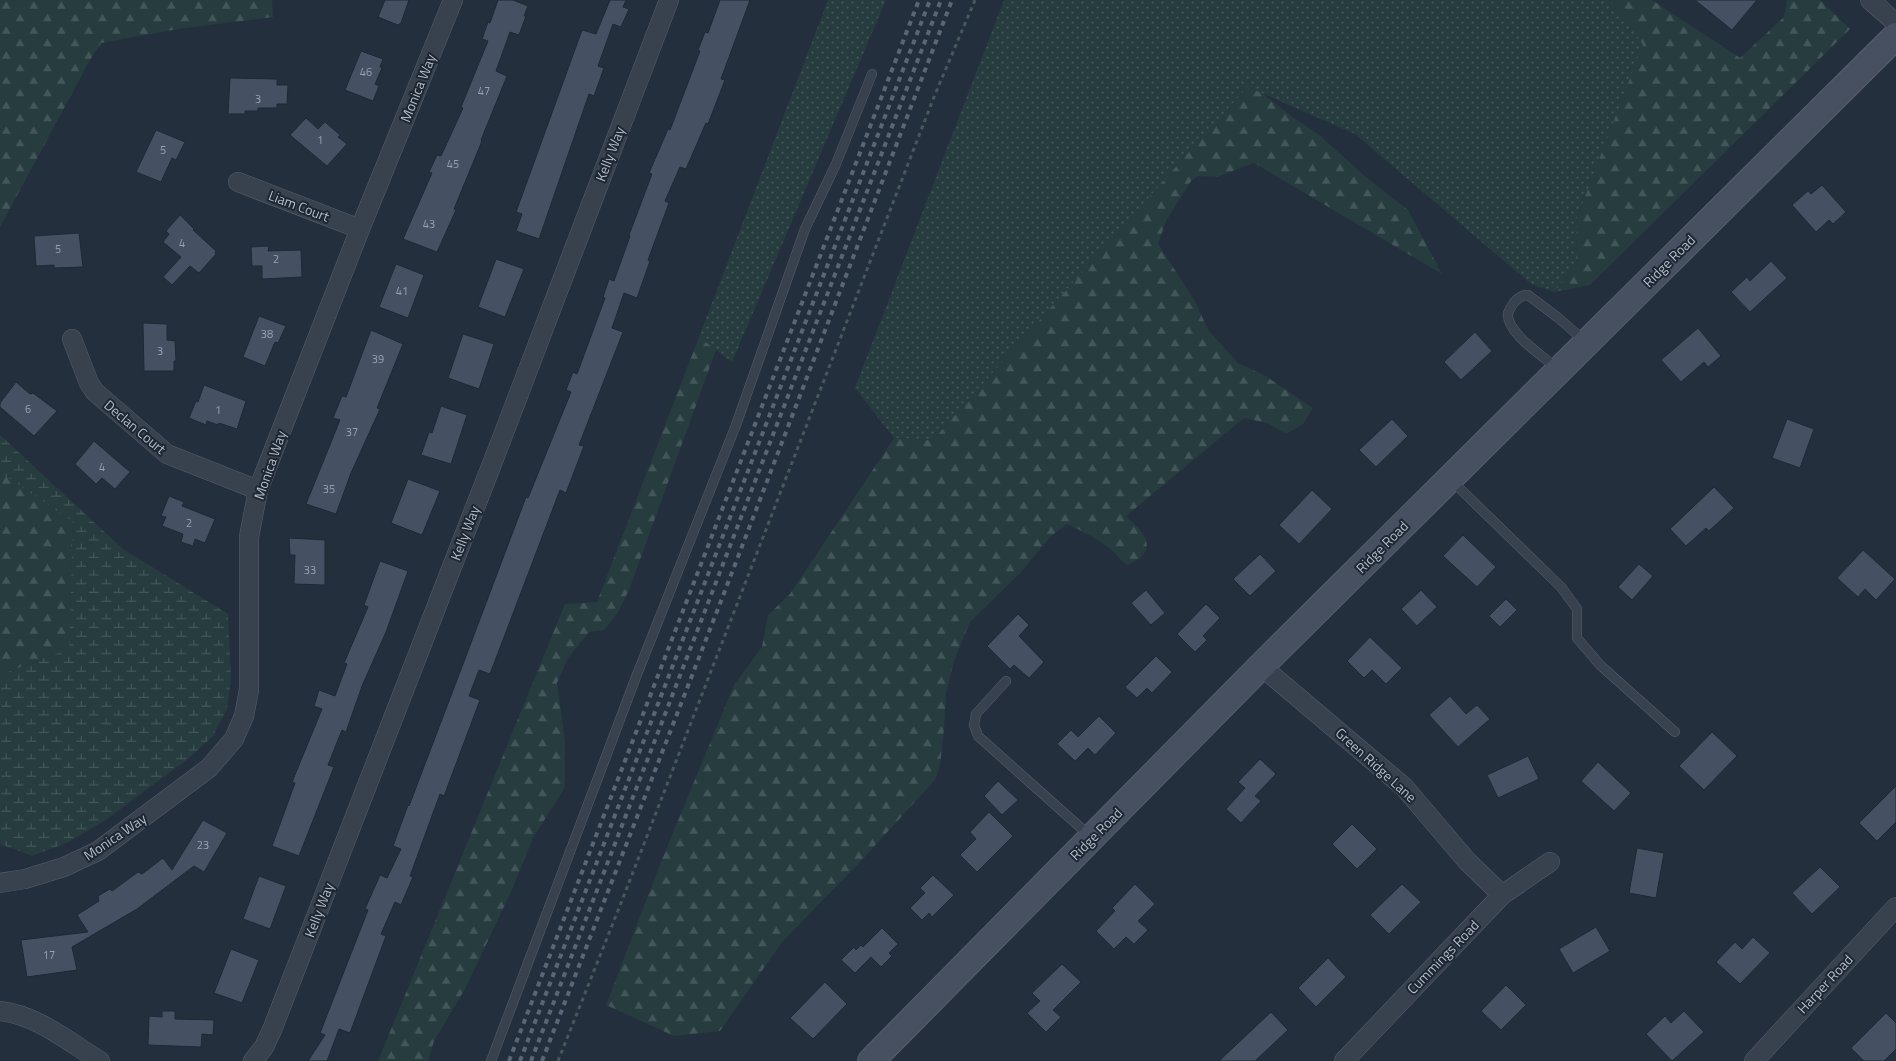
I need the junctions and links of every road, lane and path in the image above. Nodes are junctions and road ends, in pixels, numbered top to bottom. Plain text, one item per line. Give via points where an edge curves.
1 (454, 0) edge
2 (669, 0) edge
3 (975, 0) edge
4 (1870, 0) edge
5 (1896, 24) edge
6 (1896, 36) edge
7 (872, 74) dead end
8 (238, 182) dead end
9 (360, 229) junction
10 (72, 339) dead end
11 (1587, 343) junction
12 (1560, 370) junction
13 (1450, 479) junction
14 (258, 490) junction
15 (1261, 666) junction
16 (1006, 681) dead end
17 (1675, 732) dead end
18 (1092, 838) junction
19 (1550, 862) dead end
20 (0, 883) edge
21 (1502, 895) junction
22 (1896, 907) edge
23 (0, 1011) edge
24 (100, 1061) edge
25 (253, 1061) edge
26 (491, 1061) edge
27 (558, 1061) edge
28 (872, 1061) edge
29 (1344, 1061) edge
30 (1754, 1061) edge

1 - 9 street, Monica Way
2 - 25 street, Kelly Way via 272,1030
3 - 27 path via 934,97
4 - 5 street
6 - 11 street, Ridge Road
7 - 26 lane via 806,230 736,425 636,677
8 - 9 street, Liam Court
9 - 14 street, Monica Way
10 - 14 street, Declan Court via 95,392 158,448 176,459
11 - 12 street, Ridge Road
11 - 12 lane via 1528,295 1518,299 1508,313 1509,323 1523,340
12 - 13 street, Ridge Road
13 - 15 street, Ridge Road
13 - 17 lane via 1560,587 1578,609 1578,638 1600,665
14 - 20 street, Monica Way via 249,537 249,690 244,716 234,739 209,768 98,851 64,867
15 - 18 street, Ridge Road
15 - 21 street, Green Ridge Lane via 1404,787
16 - 18 lane via 976,714 974,725 978,736
18 - 28 street, Ridge Road
19 - 21 street, Cummings Road
21 - 29 street, Cummings Road
22 - 30 street, Harper Road
23 - 24 street via 36,1021

